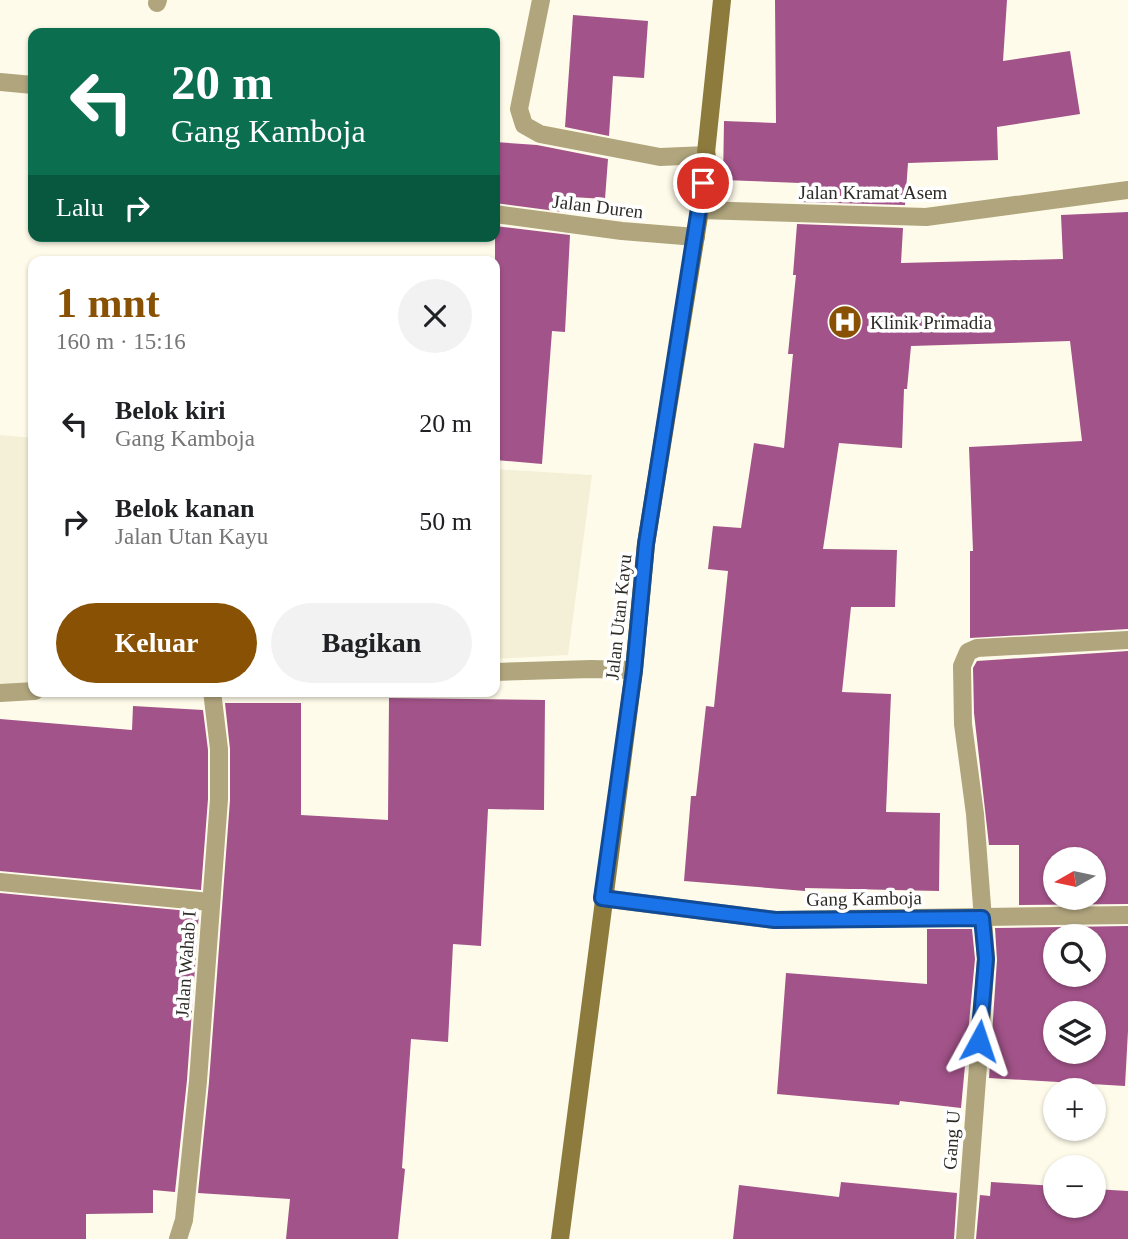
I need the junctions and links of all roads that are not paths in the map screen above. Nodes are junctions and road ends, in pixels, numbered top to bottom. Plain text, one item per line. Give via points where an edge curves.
1 (541, 0) edge
2 (722, 0) edge
3 (0, 82) edge
4 (28, 85) edge
5 (707, 156) junction
6 (1128, 190) edge
7 (700, 210) junction
8 (500, 215) edge
9 (696, 237) junction
10 (1128, 640) edge
11 (634, 670) junction
12 (500, 672) edge
13 (28, 691) edge
14 (0, 693) edge
15 (213, 697) edge
16 (0, 882) edge
17 (602, 898) junction
18 (210, 902) junction
19 (1128, 915) edge
20 (982, 918) junction
21 (178, 1239) edge
22 (560, 1239) edge
23 (965, 1239) edge

1 - 5 street via 519,109 524,125 540,134 660,157
2 - 5 street, Jalan Utan Kayu
3 - 4 street
5 - 7 street, Jalan Utan Kayu
6 - 7 street, Jalan Kramat Asem via 926,217
7 - 9 street, Jalan Utan Kayu
8 - 9 street, Jalan Duren
9 - 11 street, Jalan Utan Kayu via 646,544
10 - 20 street, Gang U via 968,652 962,666 963,724
11 - 12 street
11 - 17 street, Jalan Utan Kayu
13 - 14 street
15 - 18 street, Jalan Wahab I via 219,799
16 - 18 street
17 - 20 street, Gang Kamboja via 775,920
17 - 22 street, Jalan Utan Kayu
18 - 21 street, Jalan Wahab I via 198,1081 184,1220
19 - 20 street, Gang Kamboja
20 - 23 street, Gang U via 986,959

